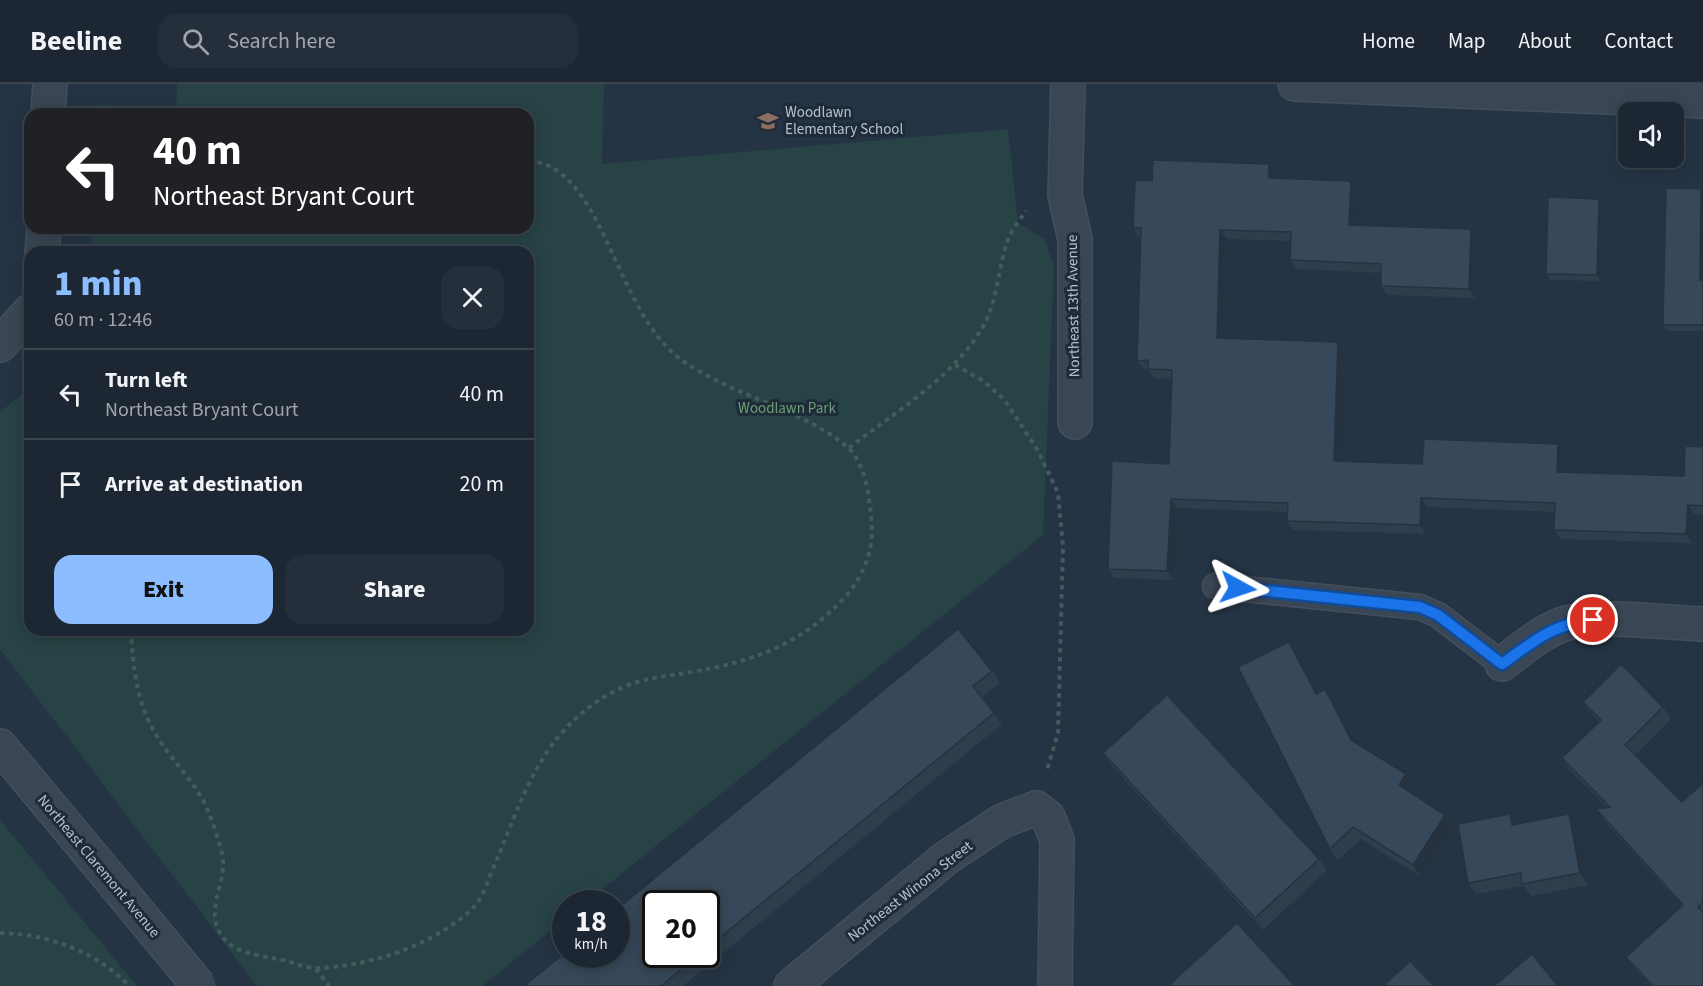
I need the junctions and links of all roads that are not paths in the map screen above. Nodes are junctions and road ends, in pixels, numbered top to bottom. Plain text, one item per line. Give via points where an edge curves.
1 (50, 84) edge
2 (1068, 84) edge
3 (1295, 84) edge
4 (1703, 101) edge
5 (48, 108) edge
6 (24, 319) edge
7 (0, 345) edge
8 (1075, 422) dead end
9 (1215, 586) dead end
10 (1703, 624) edge
11 (1502, 664) joint
12 (0, 746) edge
13 (198, 986) edge
14 (791, 986) edge
15 (1055, 986) edge

1 - 5 street
2 - 8 street, Northeast 13th Avenue via 1065,195 1075,239
3 - 4 street
6 - 7 street
9 - 11 lane via 1420,607 1438,615
10 - 11 street via 1593,620 1565,623
12 - 13 street, Northeast Claremont Avenue, bridge
14 - 15 street, Northeast Winona Street via 946,858 1002,821 1036,808 1048,818 1057,840

